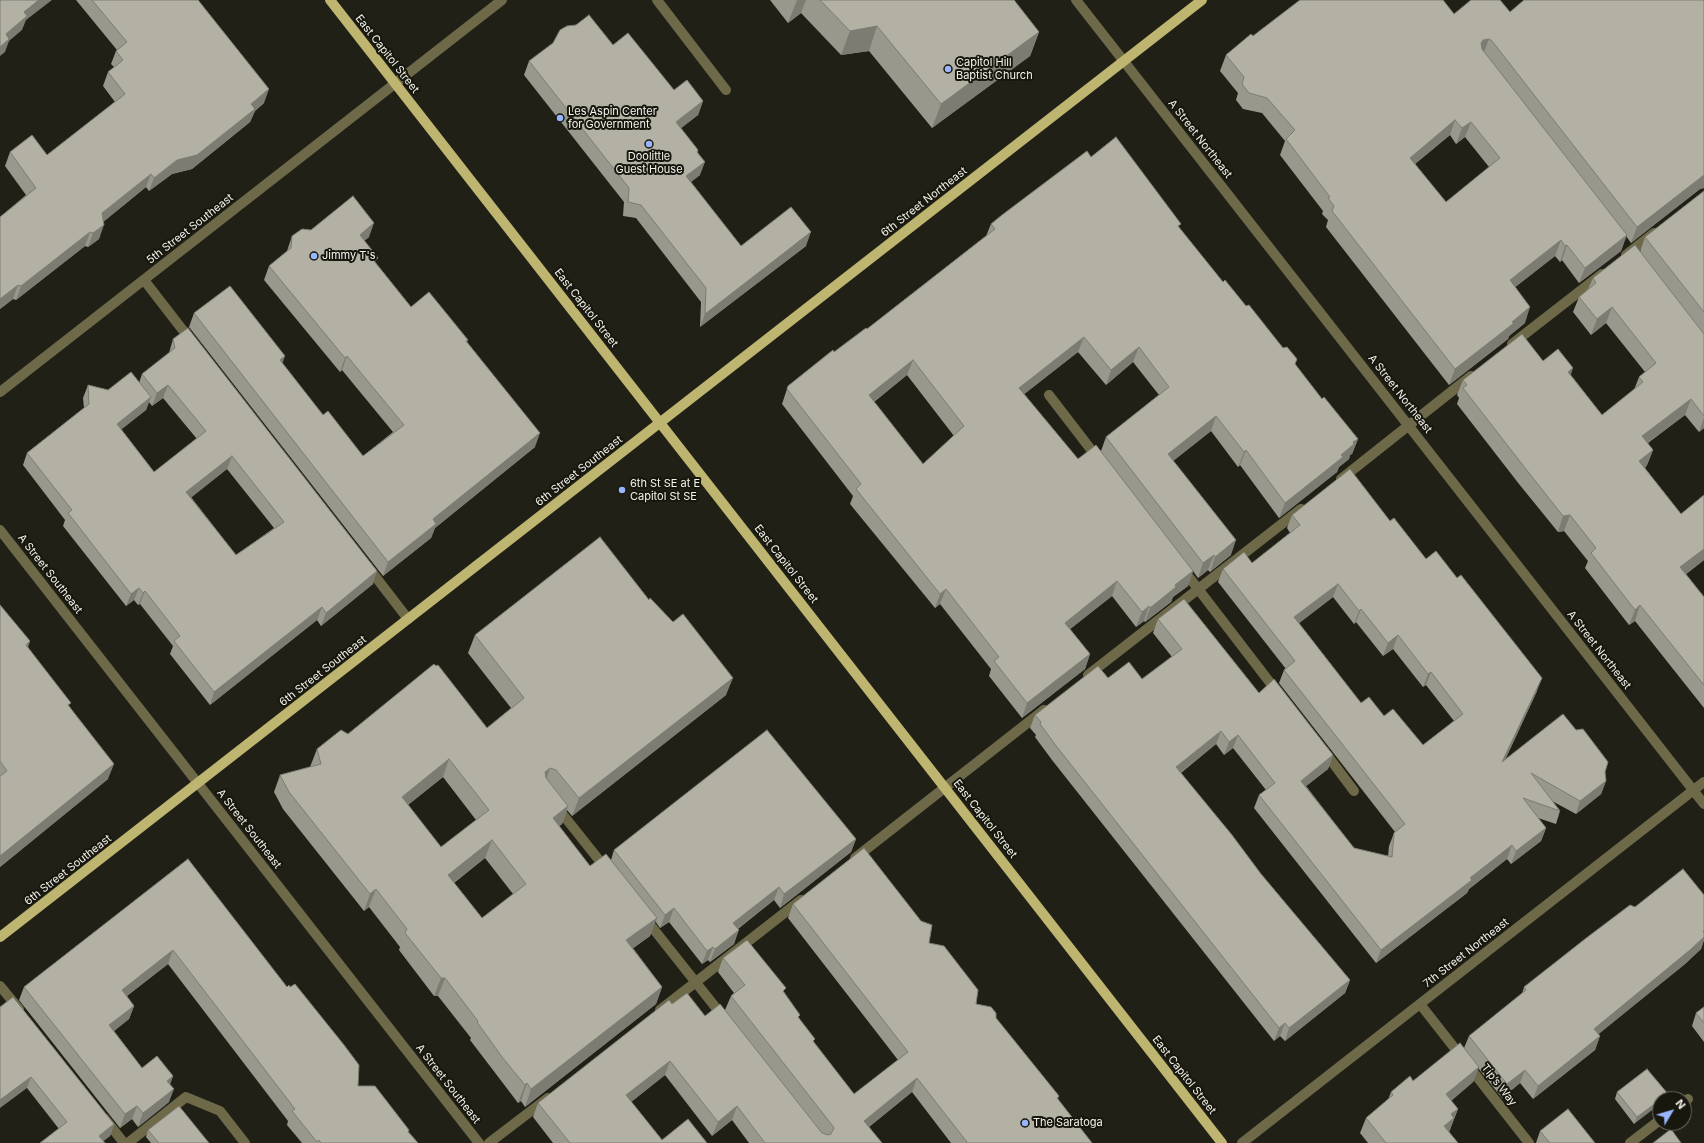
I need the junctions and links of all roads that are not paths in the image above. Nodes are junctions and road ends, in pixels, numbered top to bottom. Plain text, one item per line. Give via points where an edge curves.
1 (330, 0) edge
2 (502, 0) edge
3 (657, 0) edge
4 (1076, 0) edge
5 (1202, 0) edge
6 (1124, 62) junction
7 (395, 84) junction
8 (726, 90) dead end
9 (1661, 228) edge
10 (144, 280) junction
11 (1505, 350) edge
12 (199, 351) edge
13 (1480, 370) edge
14 (0, 392) edge
15 (1049, 395) dead end
16 (661, 423) junction
17 (1409, 425) junction
18 (1107, 470) edge
19 (1336, 483) edge
20 (1311, 502) edge
21 (0, 530) edge
22 (1174, 558) edge
23 (364, 562) edge
24 (1198, 589) junction
25 (408, 619) junction
26 (1082, 680) edge
27 (1286, 702) edge
28 (1051, 704) edge
29 (1315, 740) edge
30 (1704, 782) edge
31 (198, 784) junction
32 (945, 787) junction
33 (1694, 790) junction
34 (1354, 791) dead end
35 (550, 798) edge
36 (1704, 804) edge
37 (846, 865) edge
38 (613, 878) edge
39 (809, 894) edge
40 (637, 908) edge
41 (0, 937) edge
42 (696, 982) junction
43 (0, 986) edge
44 (1420, 1004) junction
45 (653, 1016) edge
46 (26, 1018) edge
47 (730, 1025) edge
48 (554, 1093) edge
49 (99, 1112) edge
50 (1652, 1126) edge
51 (124, 1143) edge
52 (128, 1143) edge
53 (245, 1143) edge
54 (479, 1143) edge
55 (489, 1143) edge
56 (1222, 1143) edge
57 (1242, 1143) edge
58 (1529, 1143) edge
59 (1630, 1143) edge

1 - 7 main road, East Capitol Street
2 - 7 street, 5th Street Southeast
3 - 8 street
4 - 6 street, A Street Northeast
5 - 6 main road, 6th Street Northeast
6 - 16 main road, 6th Street Northeast
6 - 17 street, A Street Northeast
7 - 10 street, 5th Street Southeast
7 - 16 main road, East Capitol Street
9 - 11 street
10 - 12 street
10 - 14 street, 5th Street Southeast
13 - 17 street
15 - 18 street
16 - 25 main road, 6th Street Southeast
16 - 32 main road, East Capitol Street
17 - 19 street
17 - 33 street, A Street Northeast
20 - 24 street
21 - 31 street, A Street Southeast
22 - 24 street
23 - 25 street
24 - 26 street
24 - 27 street
25 - 31 main road, 6th Street Southeast
28 - 32 street
29 - 34 street
30 - 33 street, 7th Street Northeast
31 - 41 main road, 6th Street Southeast
31 - 54 street, A Street Southeast
32 - 37 street
32 - 56 main road, East Capitol Street
33 - 36 street, A Street Northeast
33 - 44 street, 7th Street Northeast
35 - 38 street
39 - 42 street
40 - 42 street
42 - 45 street
42 - 47 street
43 - 46 street
44 - 57 street, 7th Street Northeast
44 - 58 street, Tip’s Way
48 - 55 street
49 - 51 street
50 - 59 street
52 - 53 street via 186,1097 220,1110

